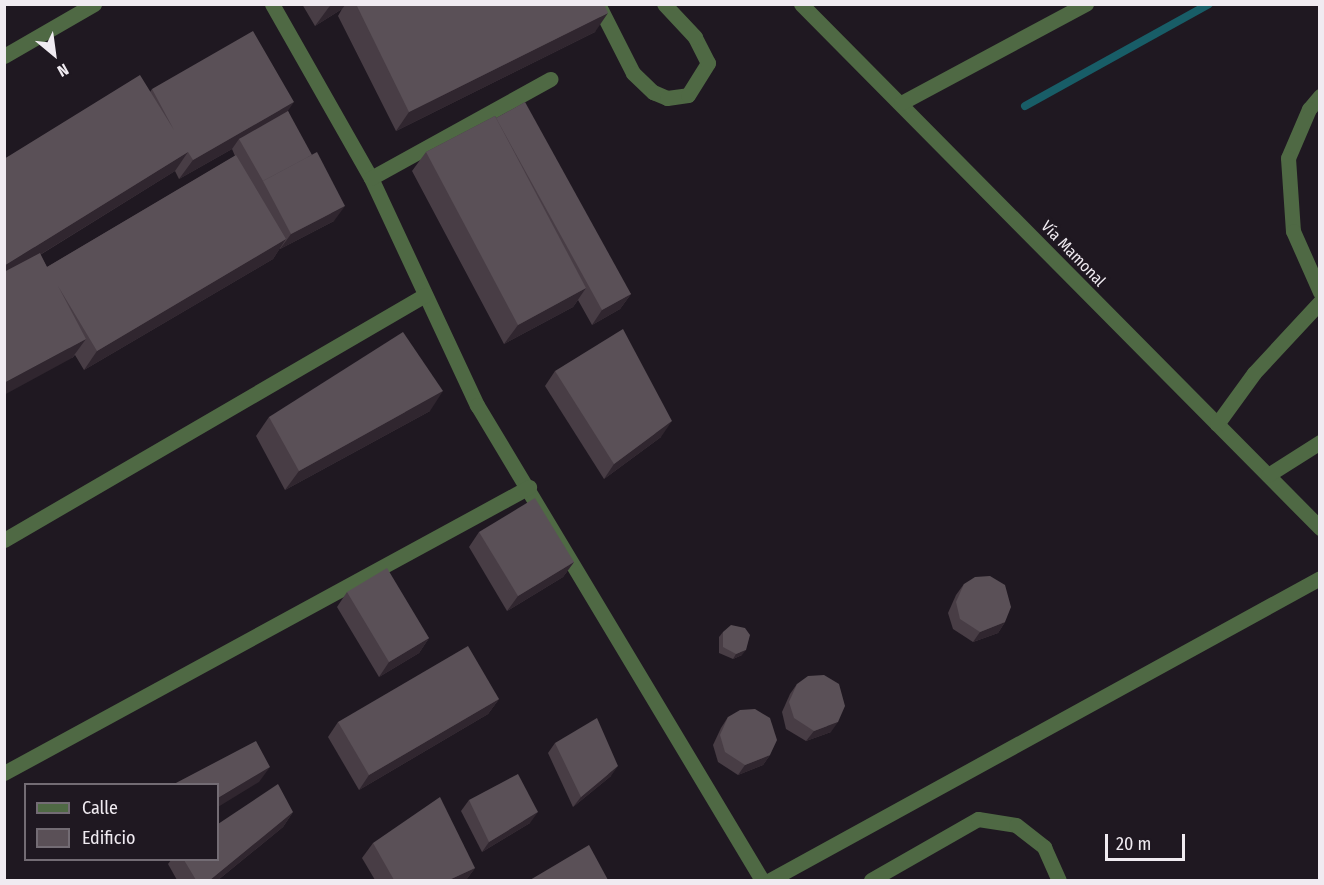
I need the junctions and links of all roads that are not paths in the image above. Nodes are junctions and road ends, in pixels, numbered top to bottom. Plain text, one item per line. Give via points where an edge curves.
1 (94, 4) edge
2 (272, 4) edge
3 (598, 4) edge
4 (664, 4) edge
5 (801, 4) edge
6 (1086, 4) edge
7 (4, 56) edge
8 (550, 79) dead end
9 (1320, 96) edge
10 (901, 103) junction
11 (370, 178) junction
12 (1320, 292) edge
13 (425, 295) junction
14 (1320, 302) edge
15 (1217, 424) junction
16 (1320, 442) edge
17 (1268, 475) junction
18 (528, 487) junction
19 (1320, 528) edge
20 (4, 540) edge
21 (1320, 578) edge
22 (4, 773) edge
23 (762, 880) edge
24 (770, 880) edge
25 (871, 880) edge
26 (1059, 880) edge

1 - 7 street
2 - 11 street
3 - 4 street via 633,73 653,92 667,98 688,95 708,63 695,37
5 - 10 street, Vía Mamonal
6 - 10 street
8 - 11 street
9 - 12 street via 1309,109 1288,158 1293,231
10 - 15 street, Vía Mamonal
11 - 13 street
13 - 18 street via 477,405
13 - 20 street
14 - 15 street via 1254,373
15 - 17 street, Vía Mamonal
16 - 17 street
17 - 19 street, Vía Mamonal
18 - 22 street
18 - 23 street
21 - 24 street
25 - 26 street via 978,819 1016,825 1044,847

